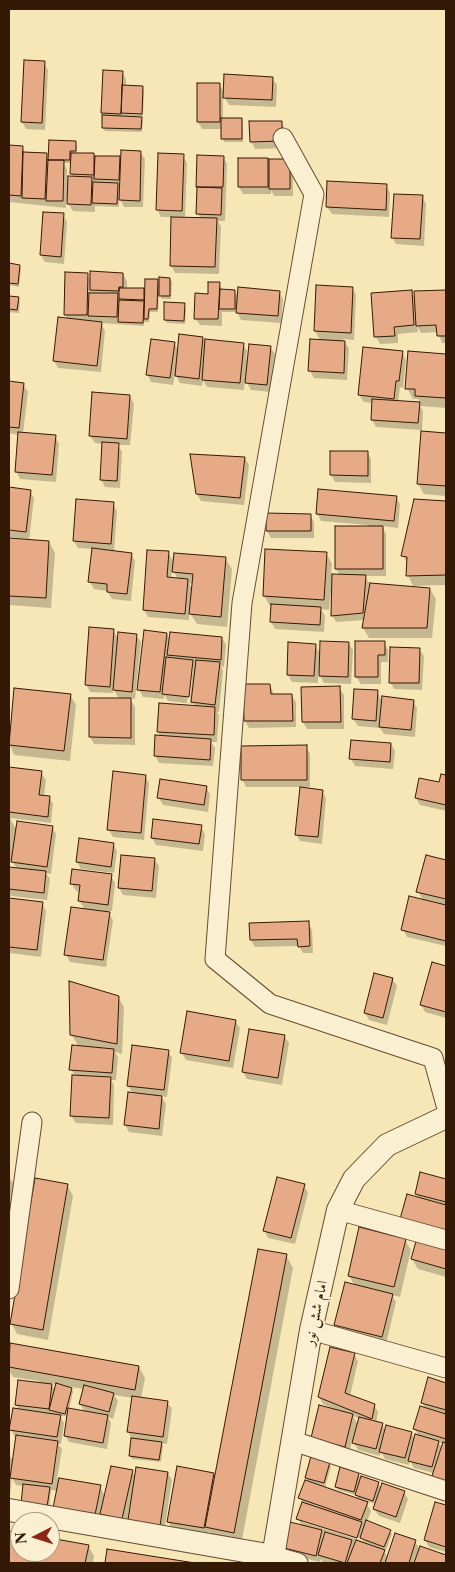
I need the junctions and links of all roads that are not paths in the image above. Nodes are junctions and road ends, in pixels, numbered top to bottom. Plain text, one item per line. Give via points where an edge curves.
1 (283, 138) dead end
2 (446, 1105) edge
3 (446, 1117) edge
4 (32, 1122) dead end
5 (338, 1210) junction
6 (446, 1240) edge
7 (9, 1289) edge
8 (311, 1330) junction
9 (446, 1368) edge
10 (293, 1441) junction
11 (446, 1491) edge
12 (9, 1510) edge
13 (272, 1559) edge
14 (298, 1563) edge

1 - 2 street via 314,194 242,603 215,960 270,1004 432,1058
3 - 5 street, امام شش نور via 387,1146 354,1179
4 - 7 street
5 - 6 street
5 - 8 street, امام شش نور
8 - 9 street
8 - 10 street, امام شش نور
10 - 11 street
10 - 13 street, امام شش نور
12 - 13 street
13 - 14 street

